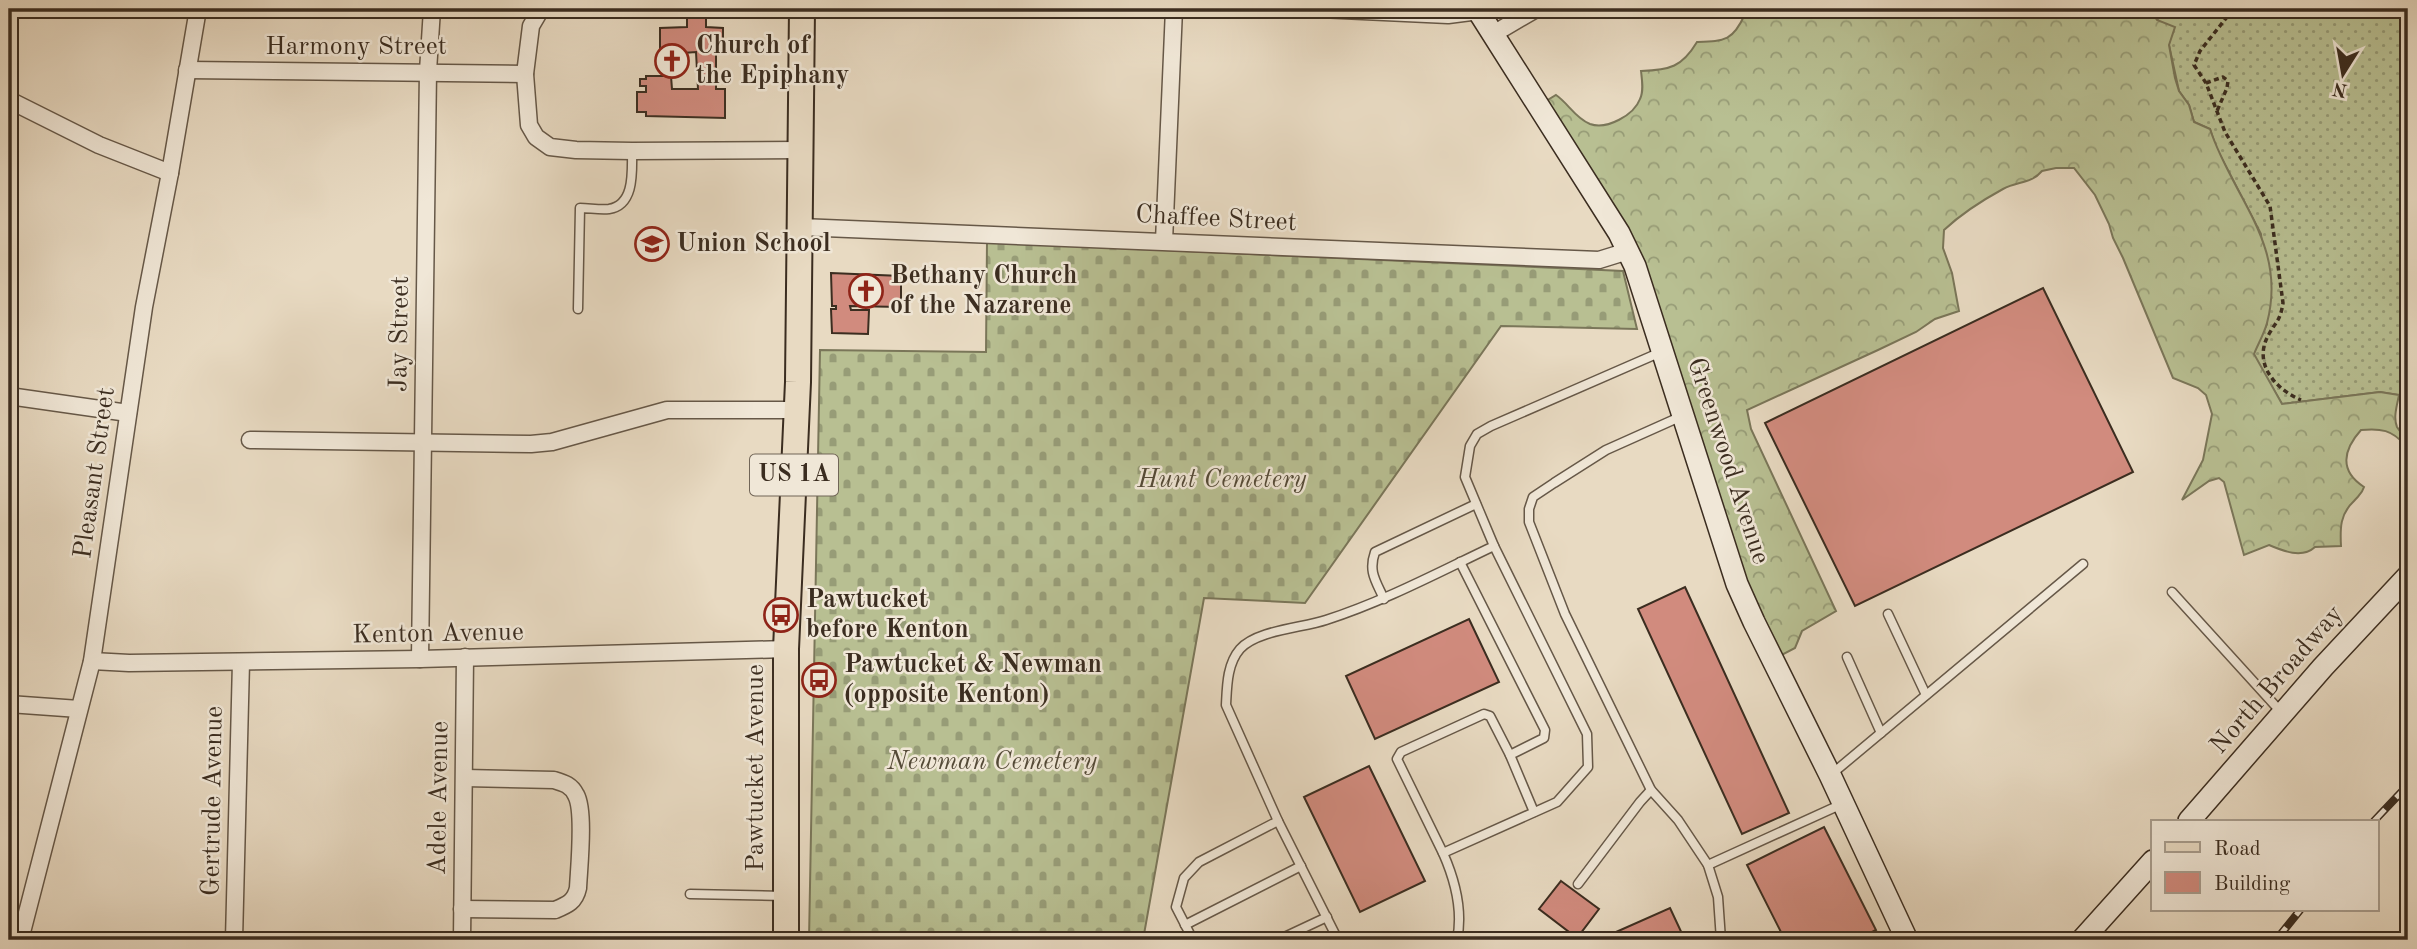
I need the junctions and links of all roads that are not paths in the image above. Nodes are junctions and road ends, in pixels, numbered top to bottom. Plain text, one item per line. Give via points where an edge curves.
1 (198, 9) edge
2 (432, 9) edge
3 (541, 9) edge
4 (802, 9) edge
5 (1174, 9) edge
6 (1320, 9) edge
7 (1536, 9) edge
8 (1478, 10) edge
9 (1494, 33) junction
10 (187, 70) junction
11 (428, 71) junction
12 (525, 74) junction
13 (9, 100) edge
14 (800, 150) junction
15 (632, 151) junction
16 (170, 173) junction
17 (800, 227) junction
18 (1164, 241) junction
19 (1628, 251) junction
20 (578, 309) dead end
21 (1664, 351) junction
22 (9, 396) edge
23 (796, 410) junction
24 (128, 413) junction
25 (1684, 415) junction
26 (250, 440) dead end
27 (423, 443) junction
28 (1476, 503) junction
29 (1494, 546) junction
30 (1460, 562) junction
31 (2083, 564) dead end
32 (2408, 576) edge
33 (2172, 592) dead end
34 (1384, 599) junction
35 (1888, 614) dead end
36 (786, 649) junction
37 (1847, 656) dead end
38 (465, 657) junction
39 (420, 659) junction
40 (92, 661) junction
41 (241, 662) junction
42 (1926, 695) junction
43 (9, 704) edge
44 (79, 709) junction
45 (2283, 714) junction
46 (1881, 733) junction
47 (1510, 755) junction
48 (1830, 775) junction
49 (465, 778) junction
50 (1651, 790) junction
51 (1843, 803) junction
52 (1534, 813) junction
53 (2190, 820) edge
54 (1278, 821) junction
55 (1443, 853) junction
56 (2151, 863) edge
57 (1708, 865) junction
58 (1301, 866) junction
59 (1578, 884) dead end
60 (690, 894) dead end
61 (786, 896) junction
62 (462, 909) junction
63 (1327, 917) junction
64 (1185, 925) junction
65 (20, 940) edge
66 (234, 940) edge
67 (462, 940) edge
68 (786, 940) edge
69 (1193, 940) edge
70 (1278, 940) edge
71 (1338, 940) edge
72 (1457, 940) edge
73 (1721, 940) edge
74 (1907, 940) edge
75 (2082, 940) edge

1 - 10 street, Pleasant Street
2 - 11 street, Jay Street
3 - 12 street via 531,26
4 - 14 main road, Pawtucket Avenue / US 1A
5 - 18 street
6 - 8 street via 1448,15
7 - 9 street
8 - 9 street, Greenwood Avenue
9 - 19 street, Greenwood Avenue
10 - 11 street, Harmony Street
10 - 16 street, Pleasant Street
11 - 12 street, Harmony Street
11 - 27 street, Jay Street
12 - 15 street via 529,125 536,137 550,147
13 - 16 street via 99,145
14 - 15 street
14 - 17 main road, Pawtucket Avenue / US 1A
15 - 20 lane via 632,186 624,200 611,209 580,208
16 - 24 street, Pleasant Street
17 - 18 street, Chaffee Street
17 - 23 main road, Pawtucket Avenue / US 1A
18 - 19 street, Chaffee Street via 1599,260
19 - 21 street, Greenwood Avenue
21 - 25 street, Greenwood Avenue
21 - 28 lane via 1477,434 1470,446 1465,477
22 - 24 street
23 - 27 street via 667,410 552,442
23 - 36 main road, Pawtucket Avenue / US 1A
24 - 40 street, Pleasant Street
25 - 48 street, Greenwood Avenue via 1737,584
25 - 50 lane via 1606,450 1534,497 1529,509 1529,522 1565,614
26 - 27 street
27 - 39 street, Jay Street
28 - 29 lane
28 - 34 lane via 1375,552 1373,575
29 - 30 lane
29 - 52 lane via 1587,734 1588,767 1557,802
30 - 34 lane
30 - 47 lane via 1545,730 1544,737
31 - 42 lane
32 - 45 street, North Broadway
33 - 45 lane
34 - 54 lane via 1325,621 1255,638 1231,663 1226,705
35 - 42 lane
36 - 38 street, Kenton Avenue
36 - 61 main road, Pawtucket Avenue / US 1A
37 - 46 lane
38 - 39 street, Kenton Avenue
38 - 49 street, Adele Avenue
39 - 41 street, Kenton Avenue
40 - 41 street, Kenton Avenue
40 - 44 street, Pleasant Street
41 - 66 street, Gertrude Avenue
42 - 46 lane
43 - 44 street
44 - 65 street, Pleasant Street
45 - 53 street, North Broadway
46 - 48 lane
47 - 52 lane
47 - 55 lane via 1490,716 1484,714 1401,752 1397,759
48 - 51 street, Greenwood Avenue
49 - 62 street, Adele Avenue
49 - 62 street via 567,784 580,807 579,888 568,905 555,909
50 - 57 lane
50 - 59 lane
51 - 57 lane
51 - 74 street, Greenwood Avenue
52 - 55 lane
54 - 58 lane
54 - 64 lane via 1199,862 1184,878 1176,907
55 - 72 lane via 1454,877 1460,926
56 - 75 street
57 - 73 lane via 1718,897
58 - 63 lane
58 - 64 lane
60 - 61 lane
61 - 68 main road, Pawtucket Avenue / US 1A
62 - 67 street, Adele Avenue
63 - 70 lane
63 - 71 lane
64 - 69 lane

